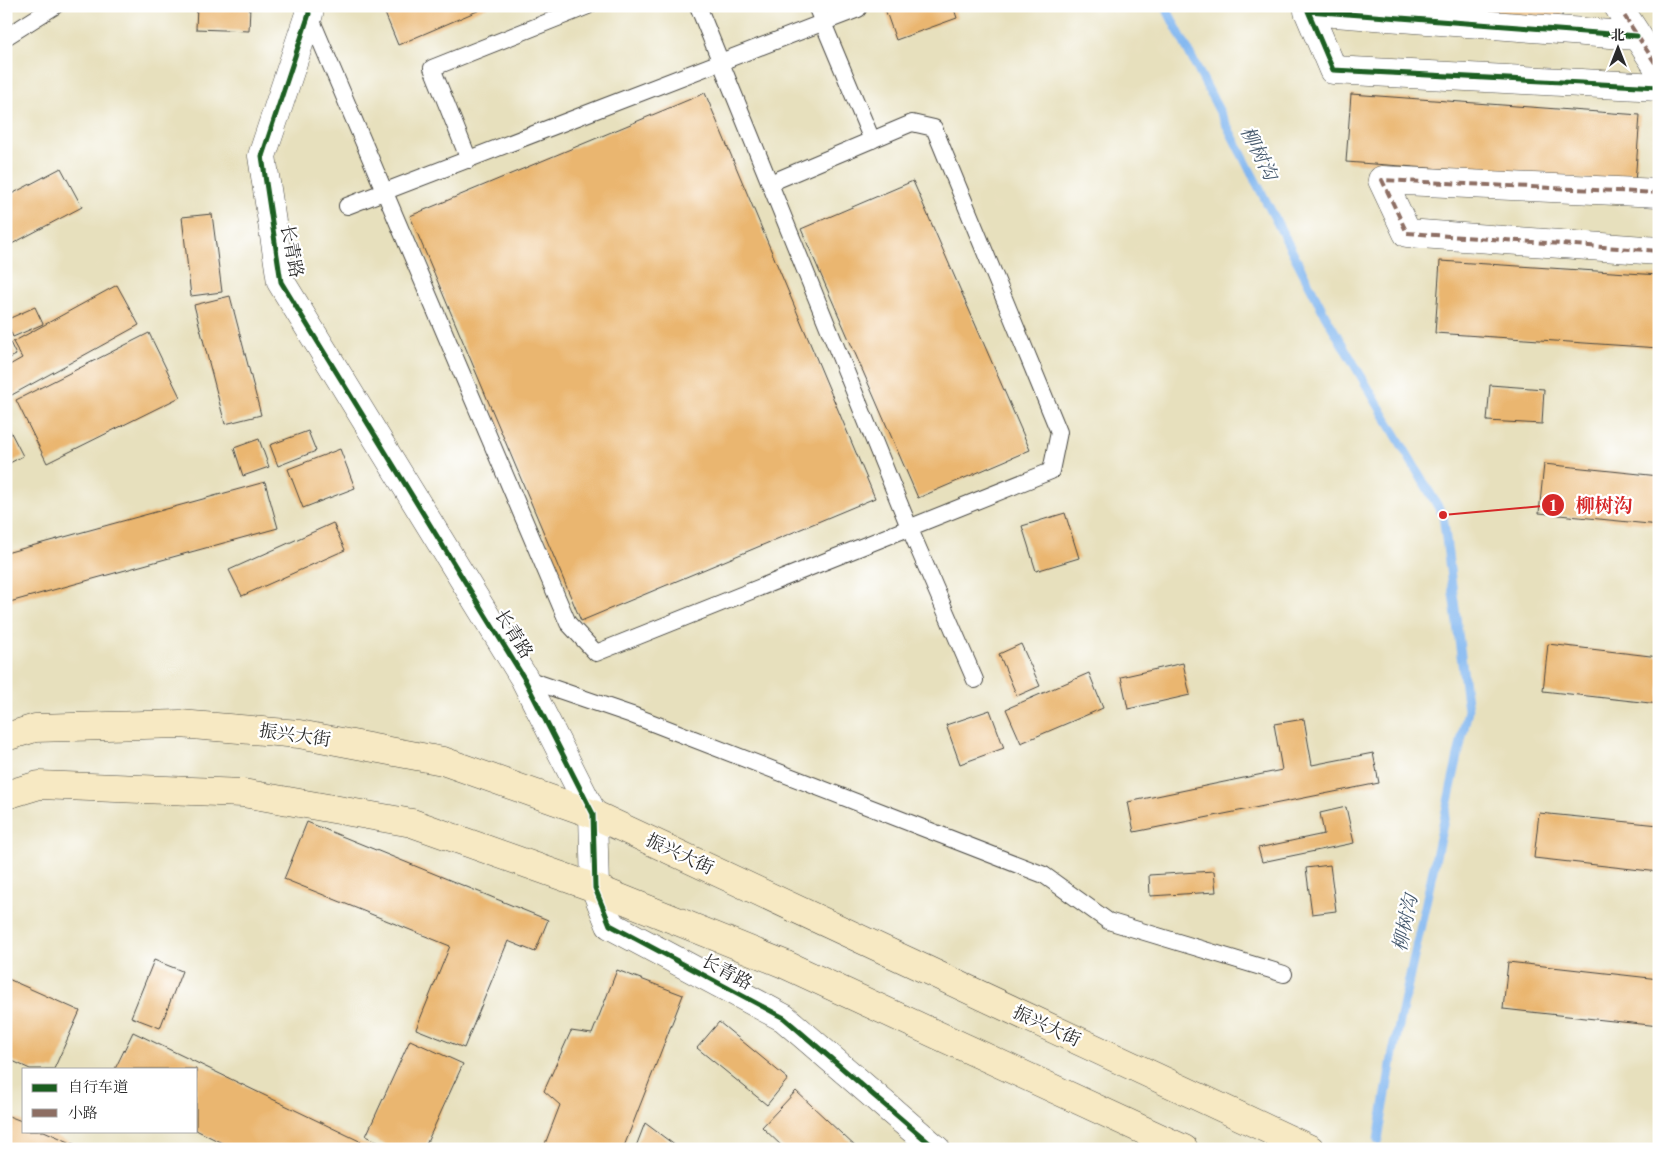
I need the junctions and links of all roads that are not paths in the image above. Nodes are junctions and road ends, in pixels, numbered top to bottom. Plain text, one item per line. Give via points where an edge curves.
1 (55, 6) edge
2 (588, 6) edge
3 (698, 6) edge
4 (816, 6) edge
5 (1618, 6) edge
6 (858, 9) dead end
7 (309, 10) edge
8 (823, 22) junction
9 (1637, 36) junction
10 (6, 37) edge
11 (721, 62) junction
12 (1659, 76) edge
13 (1659, 87) edge
14 (872, 140) junction
15 (469, 160) junction
16 (770, 183) junction
17 (385, 192) junction
18 (1659, 193) edge
19 (347, 206) dead end
20 (1659, 251) edge
21 (909, 528) junction
22 (524, 678) junction
23 (974, 680) dead end
24 (6, 737) edge
25 (6, 795) edge
26 (593, 814) junction
27 (595, 888) junction
28 (1284, 974) dead end
29 (936, 1149) edge
30 (1184, 1149) edge
31 (1310, 1149) edge

1 - 10 lane
2 - 15 lane via 432,68
3 - 11 lane
4 - 8 lane
5 - 9 street
6 - 8 lane
7 - 17 lane
7 - 22 street, 长青路 via 262,156 281,282
8 - 11 lane
8 - 14 lane
9 - 12 street via 1658,66
9 - 13 street via 1308,11 1333,70
11 - 15 lane
11 - 16 lane
14 - 16 lane
14 - 21 lane via 912,124 934,128 1058,432 1051,471
15 - 17 lane
16 - 21 lane
17 - 19 lane
17 - 21 lane via 568,623 596,653
18 - 20 street via 1382,180 1407,233
21 - 23 lane
22 - 26 street, 长青路
22 - 28 lane via 632,715 1044,875 1108,921
24 - 26 street, 振兴大街 via 35,728 180,724 300,734 443,762
25 - 27 street via 39,785 243,793 412,823
26 - 27 street, 长青路
26 - 31 street, 振兴大街
27 - 29 street, 长青路 via 610,925 784,1018
27 - 30 street via 784,964

